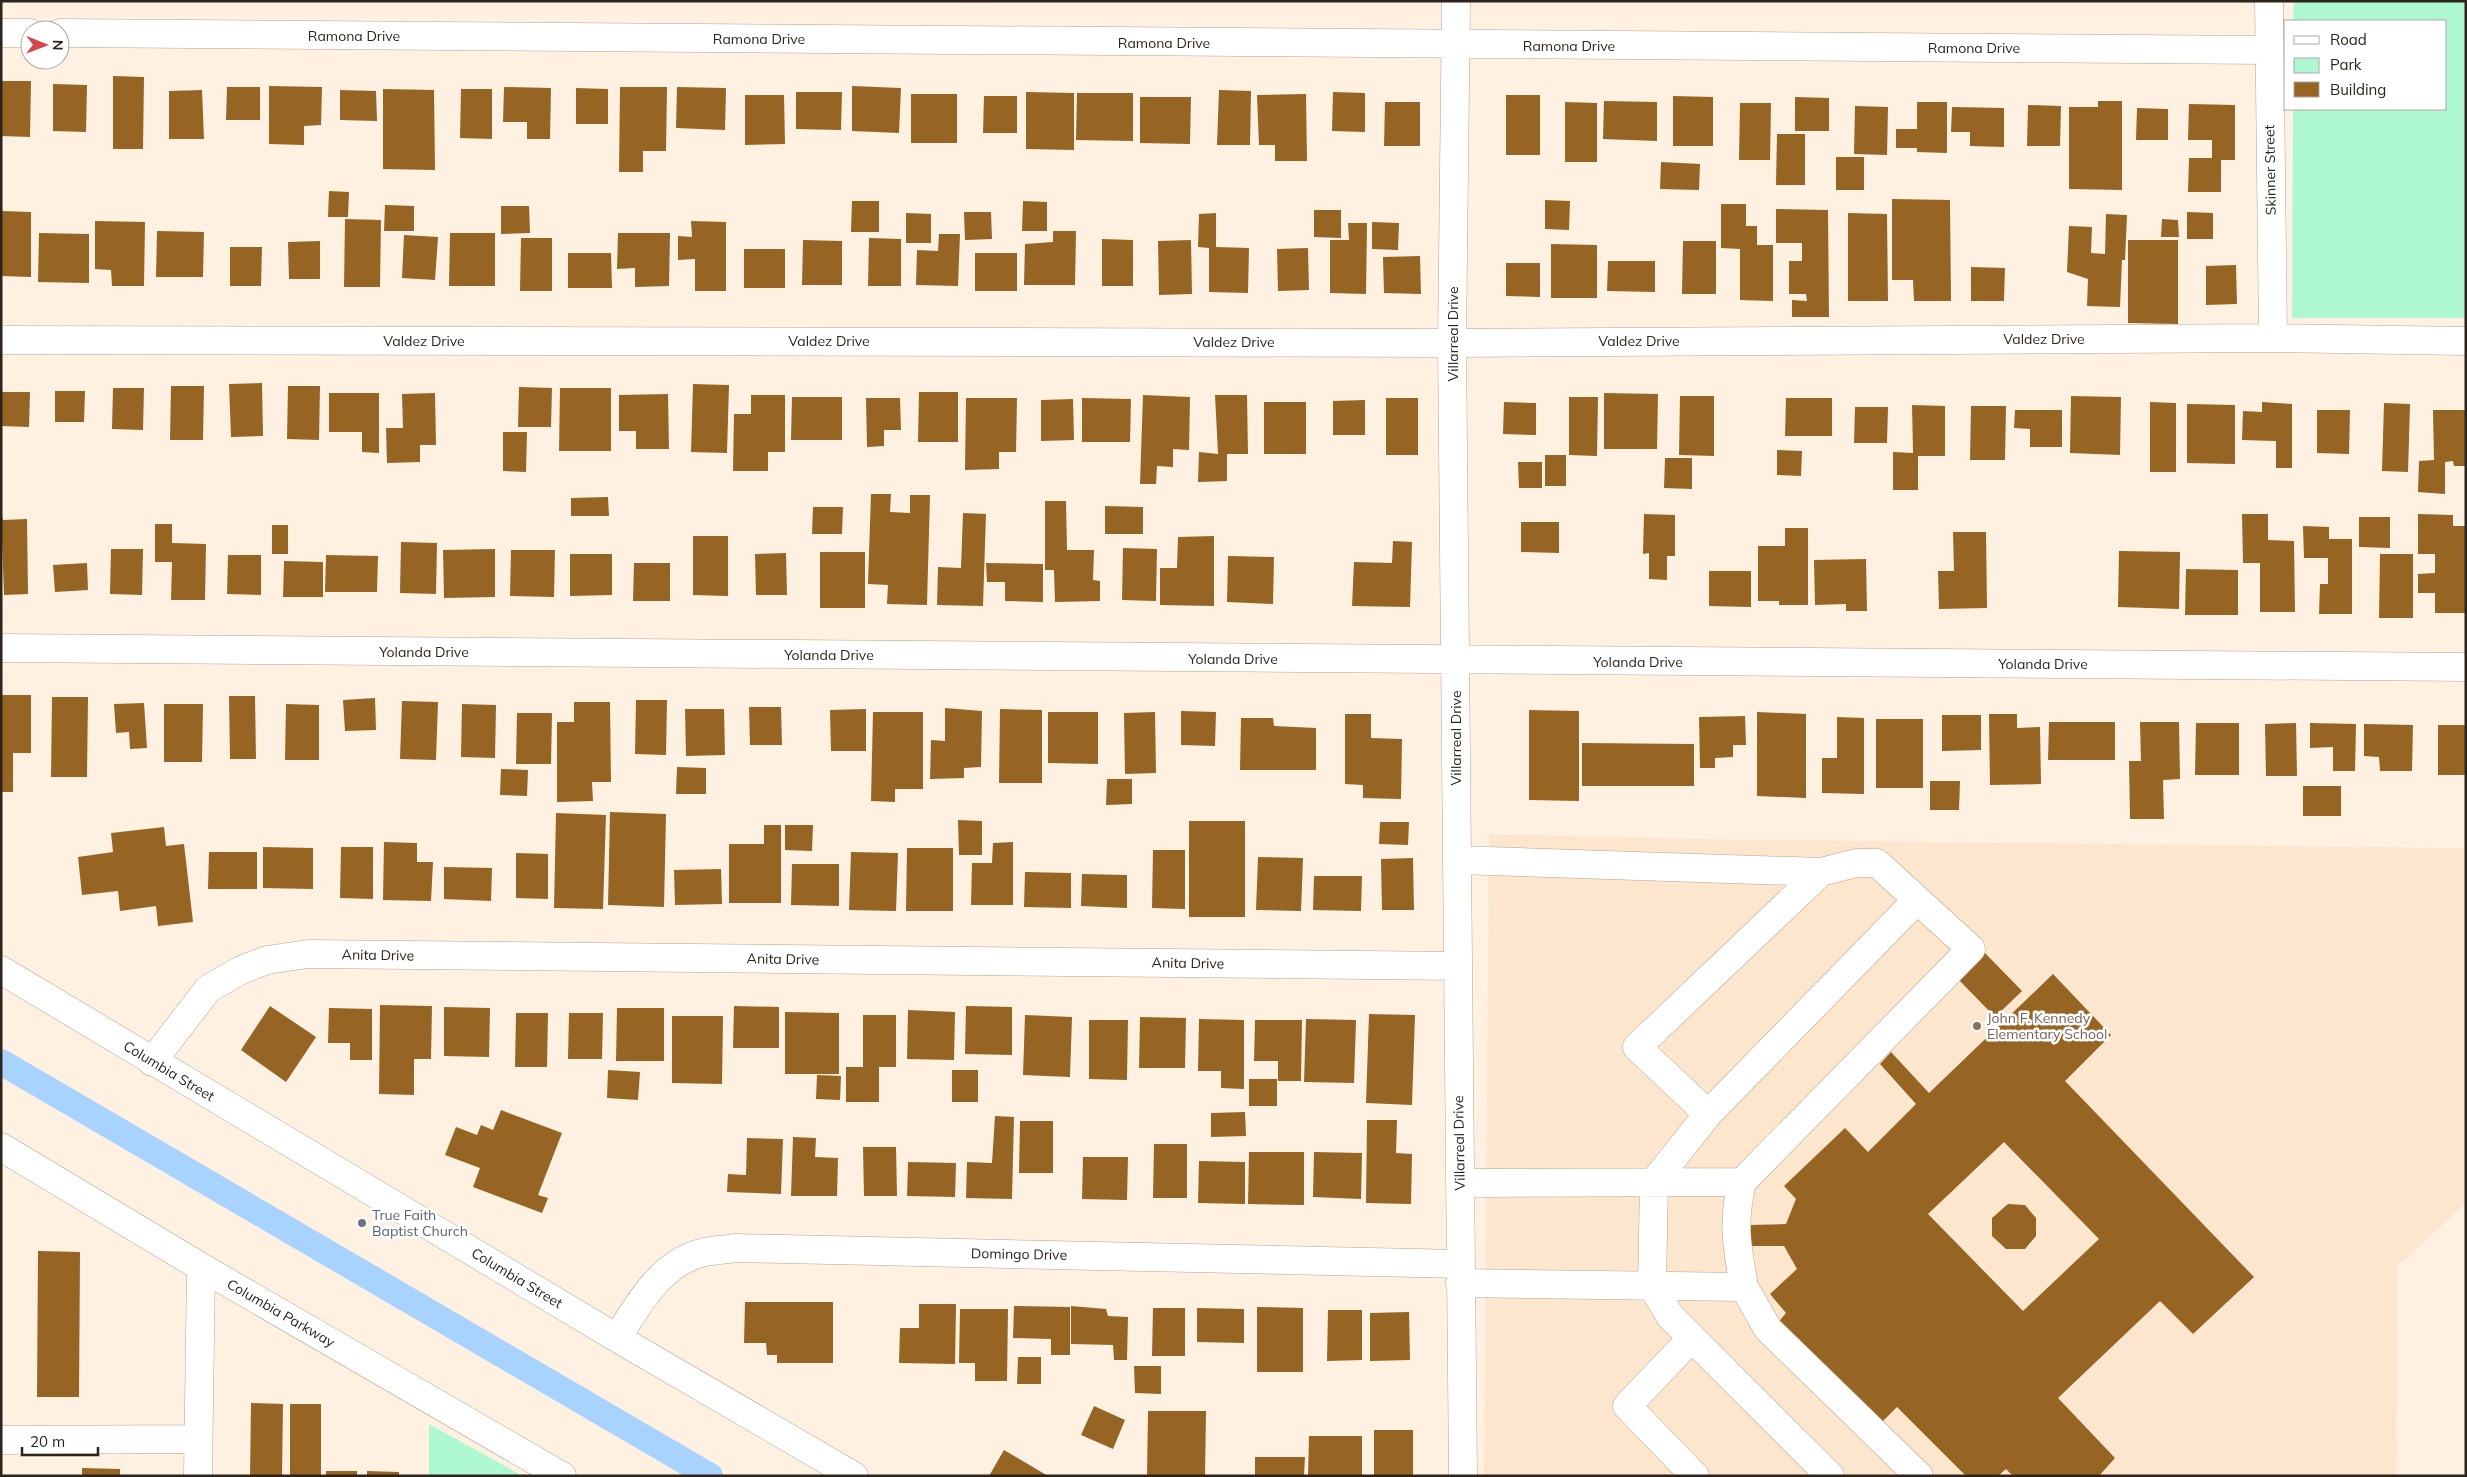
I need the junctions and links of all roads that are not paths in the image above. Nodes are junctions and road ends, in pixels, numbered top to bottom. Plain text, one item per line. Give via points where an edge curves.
1 (1456, 1) edge
2 (2269, 1) edge
3 (1, 33) edge
4 (20, 33) edge
5 (70, 33) edge
6 (1456, 45) junction
7 (2268, 50) junction
8 (2273, 338) junction
9 (1, 340) edge
10 (2466, 341) edge
11 (1452, 342) junction
12 (1, 648) edge
13 (1455, 660) junction
14 (2466, 666) edge
15 (1457, 860) junction
16 (1821, 872) junction
17 (1917, 900) junction
18 (1458, 966) junction
19 (1, 970) edge
20 (152, 1062) junction
21 (1708, 1114) junction
22 (1, 1148) edge
23 (1654, 1182) junction
24 (1742, 1182) junction
25 (1460, 1183) junction
26 (201, 1267) junction
27 (1460, 1274) junction
28 (1652, 1286) junction
29 (1744, 1287) junction
30 (617, 1338) junction
31 (1692, 1338) junction
32 (198, 1439) junction
33 (1, 1440) edge
34 (198, 1476) edge
35 (562, 1476) edge
36 (854, 1476) edge
37 (1463, 1476) edge
38 (1695, 1476) edge
39 (1830, 1476) edge
40 (1919, 1476) edge

1 - 6 street, Villarreal Drive
2 - 7 street, Skinner Street
3 - 4 street
5 - 6 street, Ramona Drive
6 - 7 street, Ramona Drive
6 - 11 street, Villarreal Drive
7 - 8 street, Skinner Street
8 - 10 street, Valdez Drive
8 - 11 street, Valdez Drive
9 - 11 street, Valdez Drive
11 - 13 street, Villarreal Drive
12 - 13 street, Yolanda Drive
13 - 14 street, Yolanda Drive
13 - 15 street, Villarreal Drive
15 - 16 street
15 - 18 street, Villarreal Drive
16 - 17 street via 1856,863 1877,863
16 - 21 street via 1637,1047
17 - 21 street
17 - 24 street via 1971,949
18 - 20 street, Anita Drive via 308,954 267,960 208,989
18 - 25 street, Villarreal Drive
19 - 20 street, Columbia Street
20 - 30 street, Columbia Street
21 - 23 street
22 - 26 street, Columbia Parkway
23 - 24 street
23 - 25 street
23 - 28 street
24 - 29 street via 1736,1207 1735,1233
25 - 27 street, Villarreal Drive
26 - 32 street
26 - 35 street, Columbia Parkway
27 - 28 street, Domingo Drive
27 - 30 street, Domingo Drive via 736,1248 700,1253 678,1263 656,1282
27 - 37 street, Villarreal Drive
28 - 29 street, Domingo Drive
28 - 31 street via 1670,1316
29 - 40 street via 1768,1329
30 - 36 street, Columbia Street
31 - 38 street via 1627,1406
31 - 39 street
32 - 33 street
32 - 34 street

